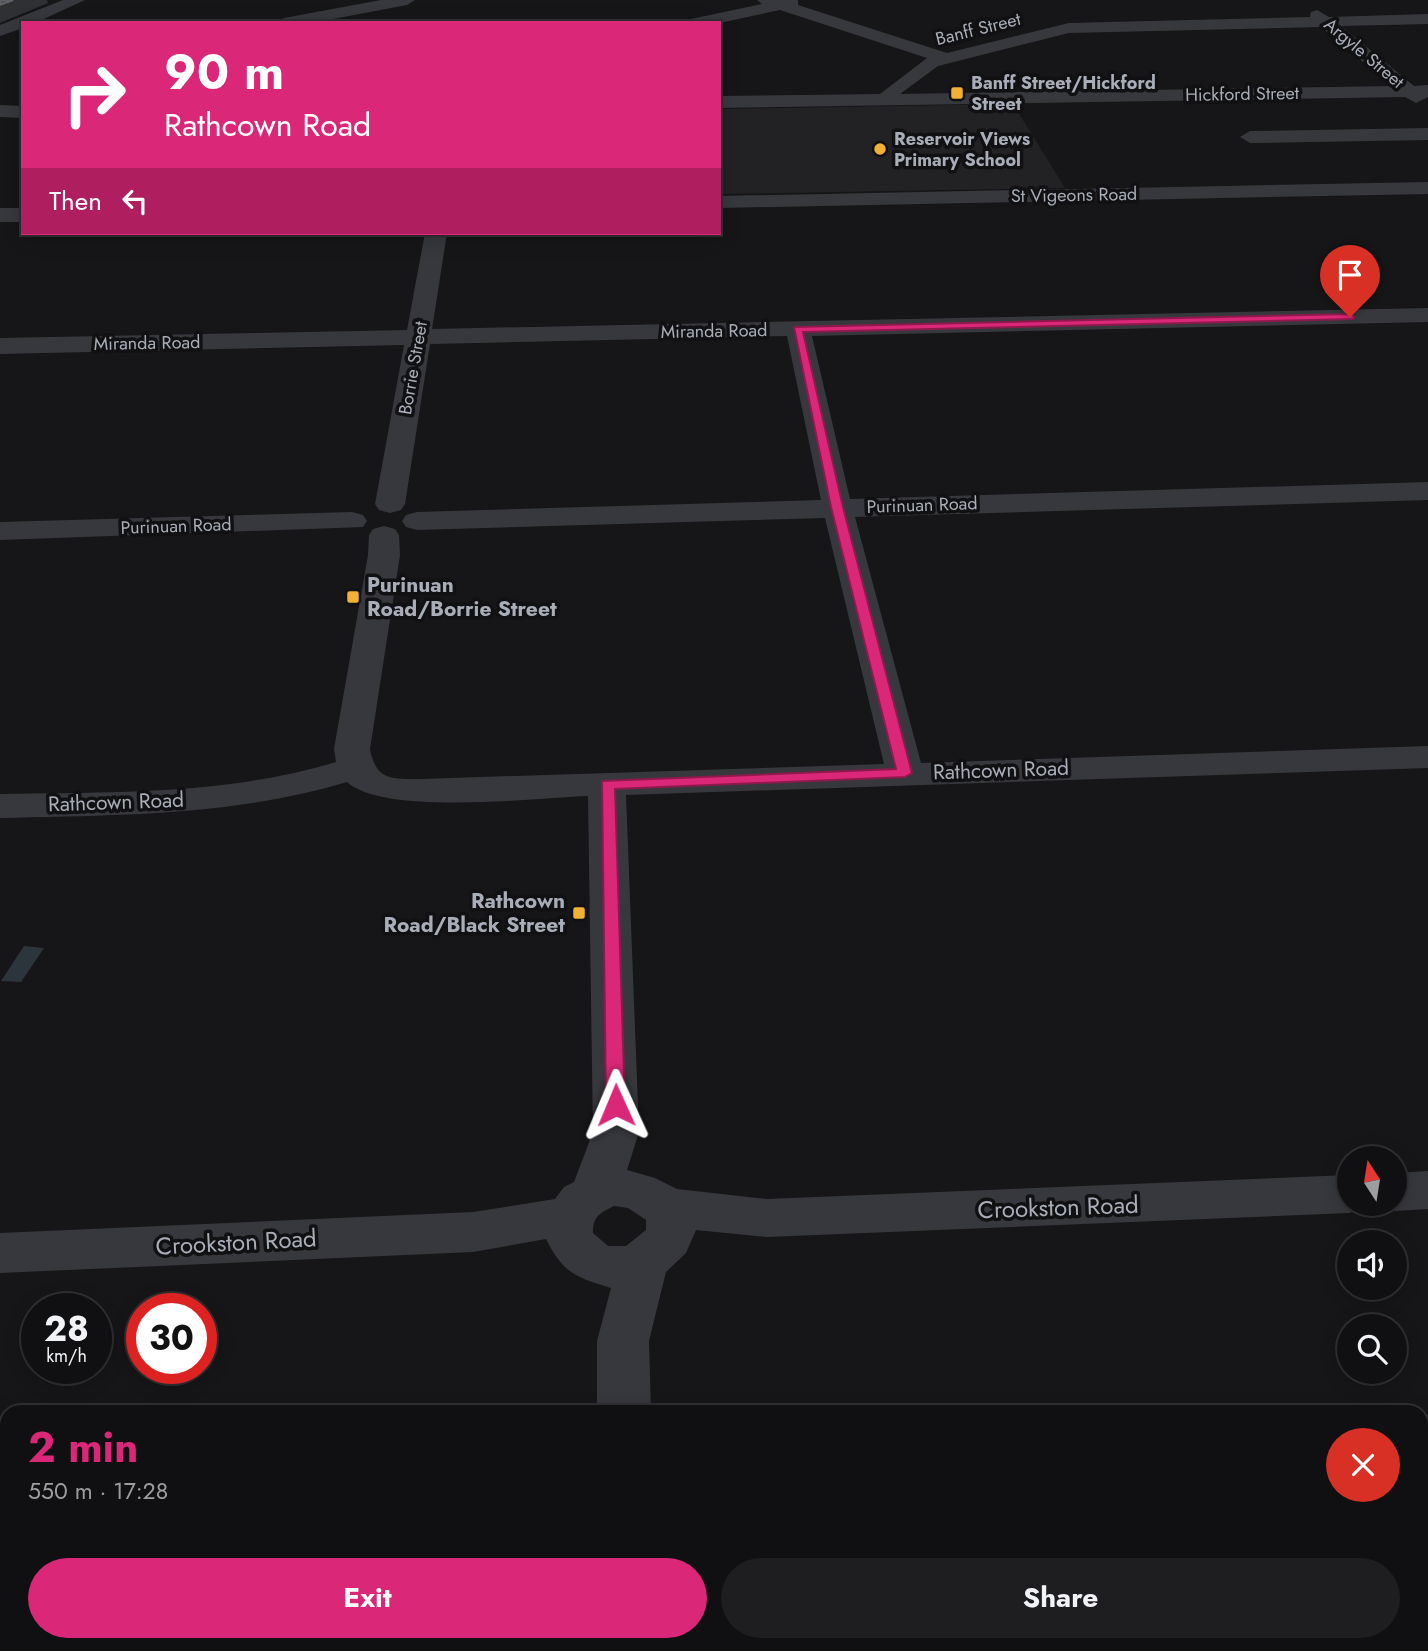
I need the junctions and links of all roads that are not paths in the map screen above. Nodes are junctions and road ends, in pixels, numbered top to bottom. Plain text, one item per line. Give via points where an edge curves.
1 (77, 0) edge
2 (407, 0) edge
3 (765, 0) edge
4 (807, 0) edge
5 (1299, 0) edge
6 (782, 5) junction
7 (1428, 19) edge
8 (26, 21) edge
9 (295, 21) edge
10 (706, 21) edge
11 (1325, 21) junction
12 (21, 23) edge
13 (0, 32) edge
14 (944, 58) junction
15 (1408, 91) junction
16 (1428, 91) edge
17 (891, 99) junction
18 (721, 102) edge
19 (1428, 107) edge
20 (0, 113) edge
21 (21, 114) edge
22 (1428, 134) edge
23 (1250, 137) dead end
24 (1428, 188) edge
25 (721, 202) edge
26 (0, 215) edge
27 (21, 215) edge
28 (436, 235) edge
29 (1428, 315) edge
30 (798, 329) junction
31 (418, 337) junction
32 (0, 346) edge
33 (1428, 491) edge
34 (837, 507) junction
35 (387, 519) junction
36 (0, 531) edge
37 (1428, 757) edge
38 (905, 773) junction
39 (360, 774) junction
40 (607, 784) junction
41 (0, 806) edge
42 (616, 1132) junction
43 (1428, 1190) edge
44 (1407, 1191) edge
45 (1337, 1194) edge
46 (655, 1226) junction
47 (581, 1228) junction
48 (0, 1253) edge
49 (623, 1341) junction
50 (624, 1405) edge

1 - 8 street
2 - 9 street
3 - 6 street
4 - 6 street
5 - 11 street, Argyle Street
6 - 10 street
6 - 14 street
7 - 11 street, Banff Street
11 - 14 street, Banff Street via 1098,25
11 - 15 street, Argyle Street
12 - 13 street
14 - 17 street, Banff Street via 889,93
15 - 16 street, Hickford Street
15 - 17 street, Hickford Street via 972,106
15 - 19 street, Argyle Street
17 - 18 street, Hickford Street
20 - 21 street
22 - 23 street
24 - 25 street, St Vigeons Road
26 - 27 street
28 - 31 street, Borrie Street
29 - 30 street, Miranda Road
30 - 31 street, Miranda Road
30 - 34 street
31 - 32 street, Miranda Road
31 - 35 street, Borrie Street
33 - 34 street, Purinuan Road
34 - 35 street, Purinuan Road via 417,521 410,508
34 - 38 street
35 - 36 street, Purinuan Road via 358,530 352,521
35 - 39 street, Borrie Street via 352,743
37 - 38 street, Rathcown Road
38 - 40 street, Rathcown Road
39 - 40 street, Rathcown Road via 386,789 403,791
39 - 41 street, Rathcown Road via 302,799
40 - 42 street
42 - 46 street
42 - 47 street
43 - 44 street
45 - 46 street, Crookston Road
46 - 47 street via 626,1267
46 - 47 street via 622,1186
46 - 49 street
47 - 48 street, Crookston Road
47 - 49 street
49 - 50 street

